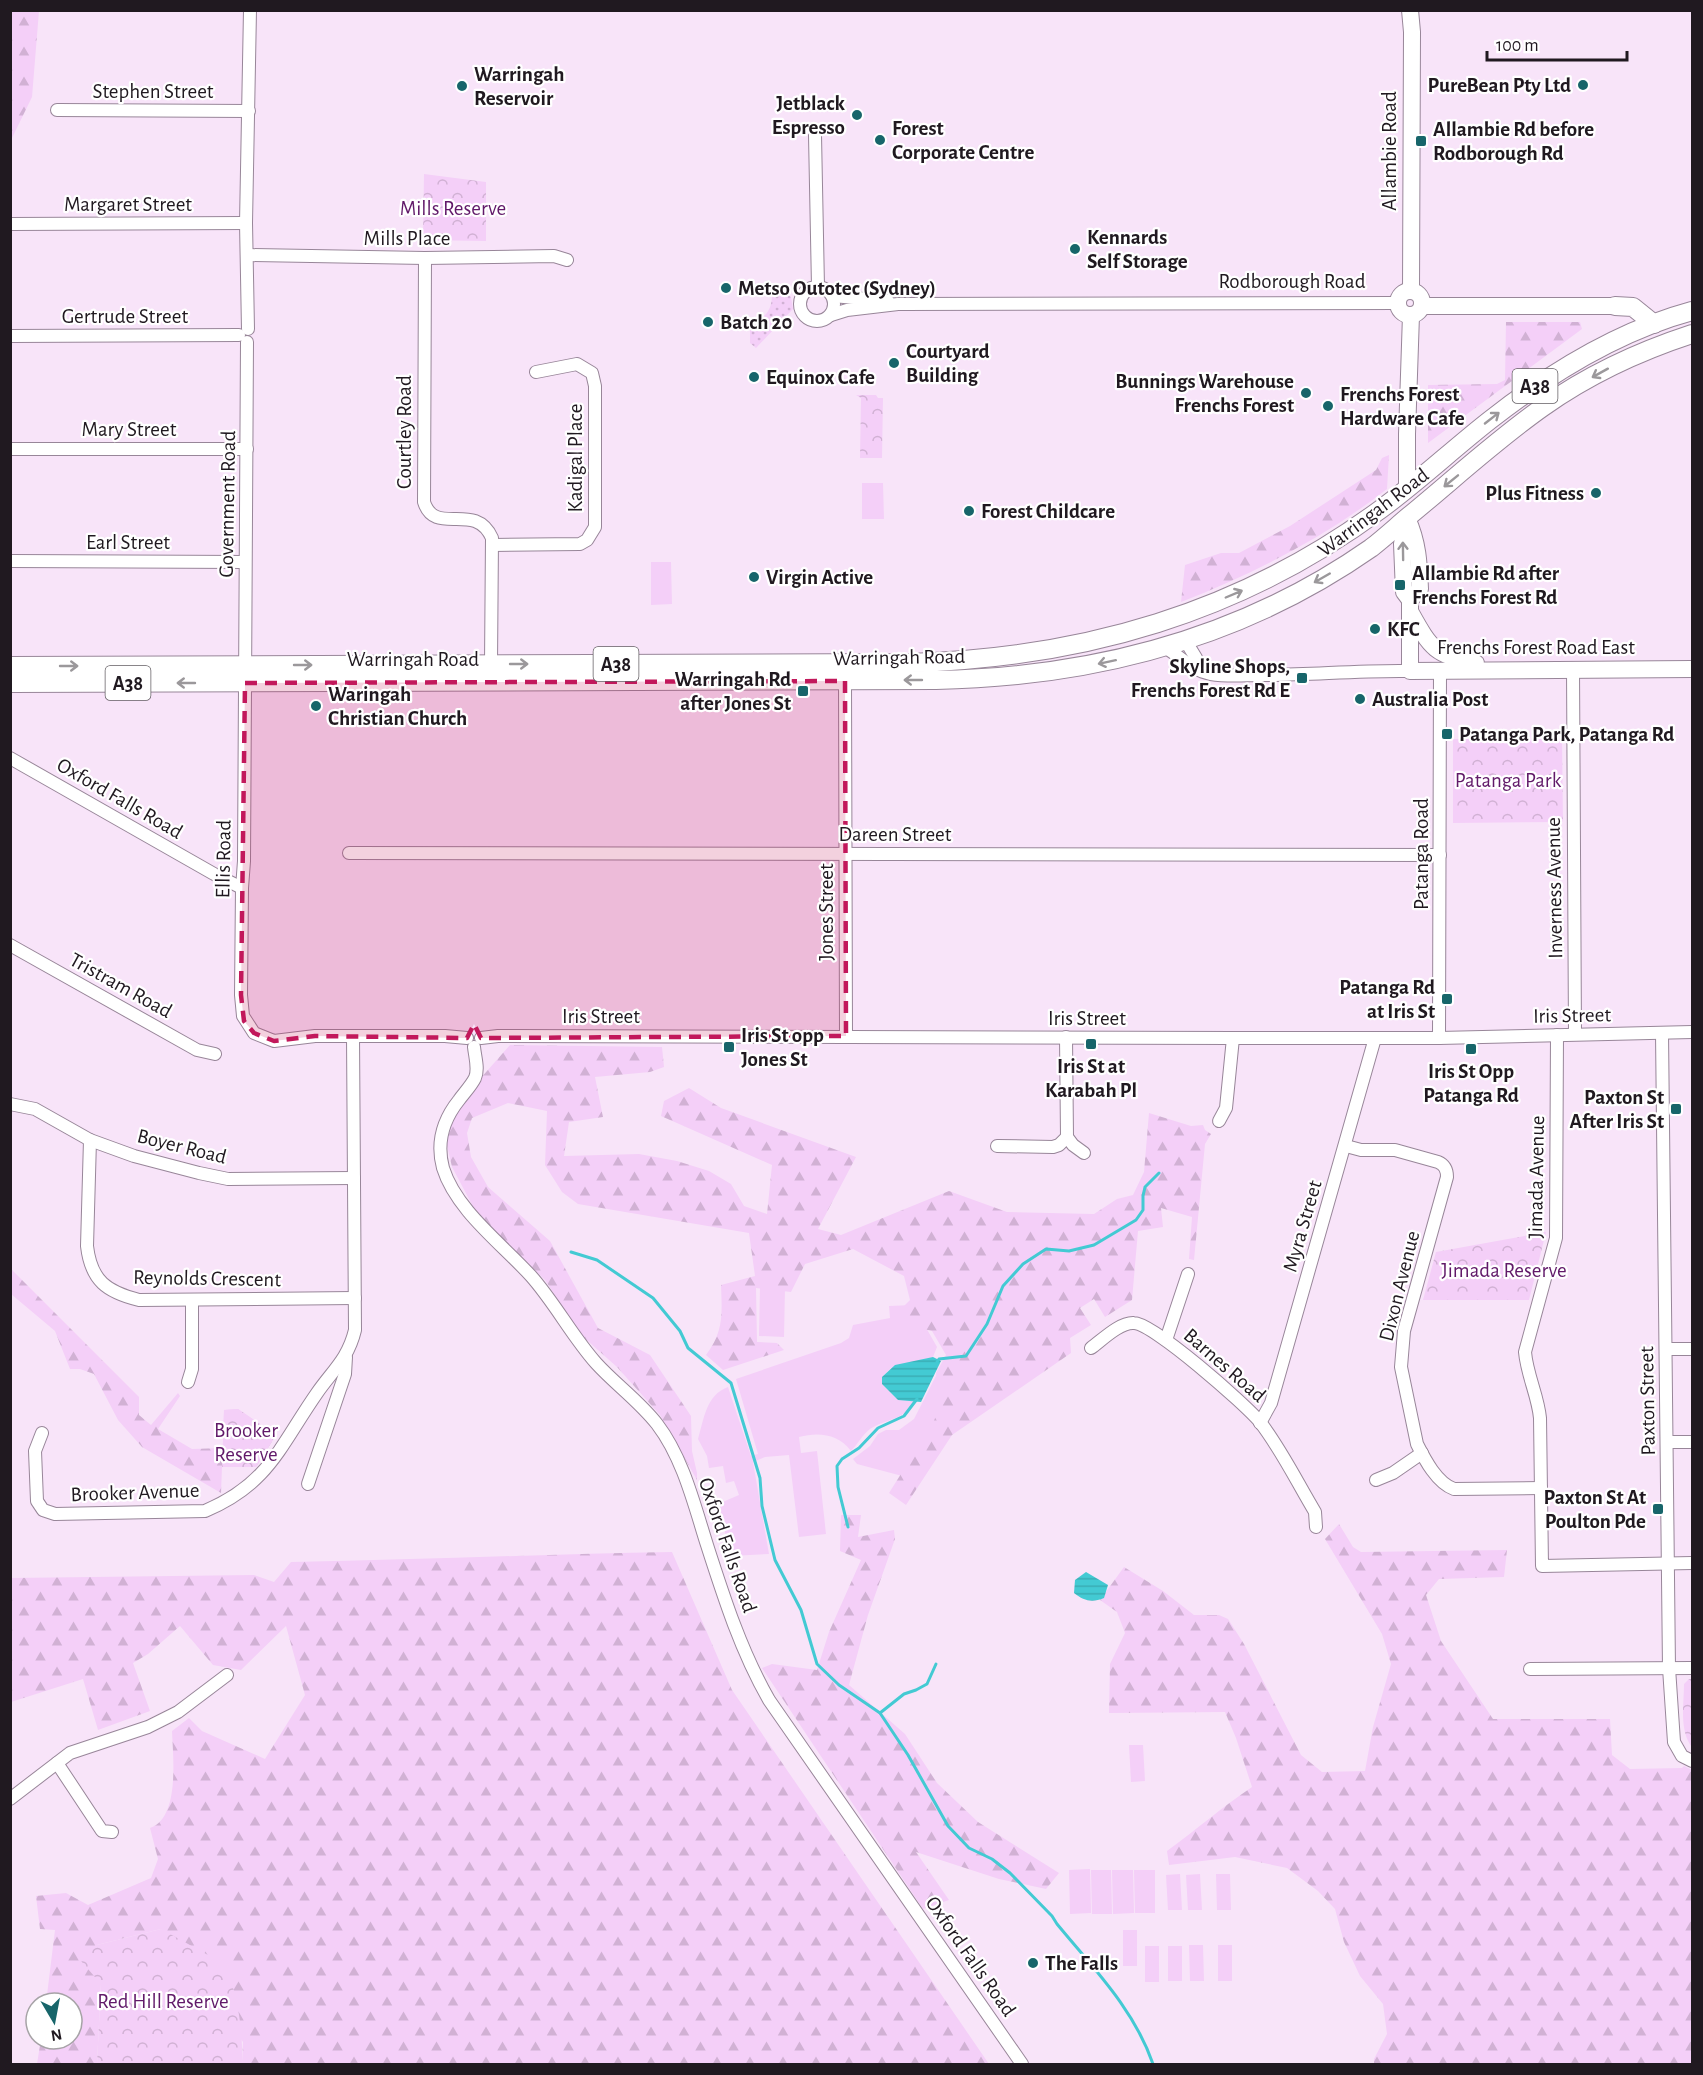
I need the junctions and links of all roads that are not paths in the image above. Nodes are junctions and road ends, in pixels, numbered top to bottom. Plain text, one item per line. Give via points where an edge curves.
1 (250, 10) edge
2 (1410, 10) edge
3 (57, 110) dead end
4 (249, 111) junction
5 (815, 135) dead end
6 (246, 223) junction
7 (10, 224) edge
8 (247, 255) junction
9 (425, 258) junction
10 (567, 260) dead end
11 (818, 287) junction
12 (1411, 291) junction
13 (833, 296) junction
14 (1398, 303) junction
15 (898, 304) junction
16 (1615, 306) joint
17 (1417, 310) junction
18 (1692, 311) edge
19 (831, 315) junction
20 (1654, 324) junction
21 (1692, 334) edge
22 (10, 336) edge
23 (245, 336) junction
24 (536, 372) dead end
25 (10, 449) edge
26 (247, 449) junction
27 (1407, 488) junction
28 (1407, 518) junction
29 (492, 545) junction
30 (10, 561) edge
31 (245, 562) junction
32 (1410, 606) junction
33 (1185, 640) junction
34 (1164, 647) junction
35 (492, 664) junction
36 (10, 666) edge
37 (1513, 669) junction
38 (1573, 669) junction
39 (1692, 669) edge
40 (1200, 670) junction
41 (1440, 670) junction
42 (1410, 671) junction
43 (245, 674) junction
44 (845, 681) junction
45 (10, 683) edge
46 (10, 758) edge
47 (349, 853) dead end
48 (846, 853) junction
49 (1440, 855) junction
50 (242, 888) junction
51 (10, 945) edge
52 (1692, 1032) edge
53 (1662, 1033) junction
54 (1575, 1034) junction
55 (1557, 1035) junction
56 (353, 1036) junction
57 (846, 1036) junction
58 (1066, 1037) junction
59 (1233, 1038) junction
60 (1375, 1038) junction
61 (1439, 1038) junction
62 (474, 1041) junction
63 (215, 1054) dead end
64 (10, 1104) edge
65 (1219, 1121) dead end
66 (1067, 1137) junction
67 (90, 1140) junction
68 (997, 1146) dead end
69 (1346, 1146) junction
70 (1084, 1153) dead end
71 (354, 1178) junction
72 (1188, 1274) dead end
73 (355, 1298) junction
74 (192, 1300) junction
75 (1166, 1340) junction
76 (1091, 1348) dead end
77 (1666, 1349) junction
78 (1692, 1349) edge
79 (346, 1357) junction
80 (188, 1382) dead end
81 (1260, 1423) junction
82 (42, 1433) dead end
83 (1668, 1442) junction
84 (1692, 1442) edge
85 (1422, 1453) junction
86 (1376, 1480) dead end
87 (308, 1484) dead end
88 (1541, 1488) junction
89 (1316, 1527) dead end
90 (1668, 1563) junction
91 (1692, 1563) edge
92 (1669, 1668) junction
93 (1692, 1668) edge
94 (1530, 1669) dead end
95 (227, 1675) dead end
96 (1692, 1761) edge
97 (57, 1763) junction
98 (10, 1799) edge
99 (104, 1835) dead end
100 (1022, 2064) edge

1 - 4 street, Government Road
2 - 12 main road, Allambie Road
3 - 4 street, Stephen Street
4 - 6 street, Government Road
5 - 11 street
6 - 7 street, Margaret Street
6 - 8 street, Government Road
8 - 9 street, Mills Place
8 - 23 street, Government Road
9 - 10 street, Mills Place via 554,256
9 - 29 street, Courtley Road via 424,502 427,510 439,518 475,520 483,525
11 - 13 street
11 - 19 street via 802,296 803,314 815,321
12 - 14 main road via 1403,293
12 - 17 main road via 1420,296
13 - 15 street, Rodborough Road
13 - 19 street via 835,306
14 - 15 street, Rodborough Road
14 - 17 main road via 1404,313
15 - 19 street, Rodborough Road
16 - 17 main road
16 - 20 highway via 1633,307
17 - 27 main road via 1407,434
18 - 20 highway, Warringah Road / A38
27 -> 20 highway, Warringah Road / A38 via 1532,388 1597,349
21 -> 28 highway, Warringah Road / A38 via 1653,347 1542,407
22 - 23 street, Gertrude Street
23 - 26 street, Government Road
24 - 29 street, Kadigal Place via 577,364 592,372 595,527 580,544
25 - 26 street, Mary Street
26 - 31 street, Government Road
27 - 28 highway
35 -> 27 highway, Warringah Road / A38 via 930,662 1052,650 1152,626 1237,594 1314,555
28 - 32 main road via 1402,544 1404,592
28 -> 33 highway, Warringah Road / A38 via 1372,547 1298,592
29 - 35 street
30 - 31 street, Earl Street
31 - 43 street, Government Road
32 - 37 main road via 1428,642 1439,653
32 - 42 main road
33 - 34 highway, Warringah Road / A38
33 - 40 street
34 - 40 street, Frenchs Forest Road East
34 -> 44 highway, Warringah Road / A38 via 1111,661 1027,675
43 -> 35 highway, Warringah Road / A38
36 -> 43 highway, Warringah Road / A38
37 - 38 main road, Frenchs Forest Road East
37 - 41 main road, Frenchs Forest Road East
38 - 39 main road, Frenchs Forest Road East
38 - 54 street, Inverness Avenue
40 - 42 street, Frenchs Forest Road East via 1227,675
41 - 42 main road, Frenchs Forest Road East
41 - 49 street, Patanga Road
43 - 44 highway, Warringah Road / A38
43 -> 45 highway, Warringah Road / A38
43 - 50 street, Ellis Road
44 - 48 street, Jones Street
46 - 50 street, Oxford Falls Road
47 - 48 street, Dareen Street
48 - 49 street, Dareen Street
48 - 57 street, Jones Street
49 - 61 street, Patanga Road
50 - 56 street, Ellis Road via 241,994 243,1016 254,1033 274,1041
51 - 63 street, Tristram Road via 197,1050
52 - 53 street, Iris Street
53 - 54 street, Iris Street
53 - 77 street, Paxton Street
54 - 55 street, Iris Street
55 - 61 street, Iris Street
55 - 88 street, Jimada Avenue via 1556,1238 1526,1352 1540,1418
56 - 62 street via 445,1036
56 - 71 street, Brooker Avenue
57 - 58 street, Iris Street
57 - 62 street, Iris Street via 498,1035
58 - 59 street, Iris Street
58 - 66 street
59 - 60 street, Iris Street
59 - 65 street via 1226,1108
60 - 61 street, Iris Street
60 - 69 street, Myra Street
62 - 100 street, Oxford Falls Road via 476,1077 454,1106 441,1133 440,1154 449,1182 478,1221 532,1277 597,1364 658,1426 687,1485 740,1640 769,1700
64 - 67 street, Boyer Road via 35,1109
66 - 68 street via 1053,1147
66 - 70 street
67 - 71 street, Boyer Road via 134,1156 228,1179
67 - 74 street, Reynolds Crescent via 87,1246 96,1276 120,1296
69 - 81 street, Myra Street via 1271,1403
69 - 85 street, Dixon Avenue via 1395,1150 1442,1163 1447,1171 1404,1331 1401,1367
71 - 73 street, Brooker Avenue
72 - 75 street
73 - 74 street, Reynolds Crescent
73 - 79 street, Brooker Avenue via 355,1330
74 - 80 street via 192,1370
75 - 76 street, Barnes Road via 1149,1328 1125,1324
75 - 81 street, Barnes Road
77 - 78 street
77 - 83 street, Paxton Street
79 - 82 street, Brooker Avenue via 316,1393 271,1465 239,1493 205,1511 56,1514 43,1510 37,1501 35,1451
79 - 87 street, Brooker Avenue via 345,1374
81 - 89 street, Barnes Road via 1315,1512
83 - 84 street
83 - 90 street, Paxton Street
85 - 86 street via 1394,1473
85 - 88 street, Dixon Avenue via 1443,1483 1454,1489
88 - 90 street, Jimada Avenue via 1542,1566
90 - 91 street
90 - 92 street, Paxton Street
92 - 93 street
92 - 94 street
92 - 96 street, Paxton Street via 1674,1742 1682,1756
95 - 97 street via 178,1713 70,1753
97 - 98 street
97 - 99 street

